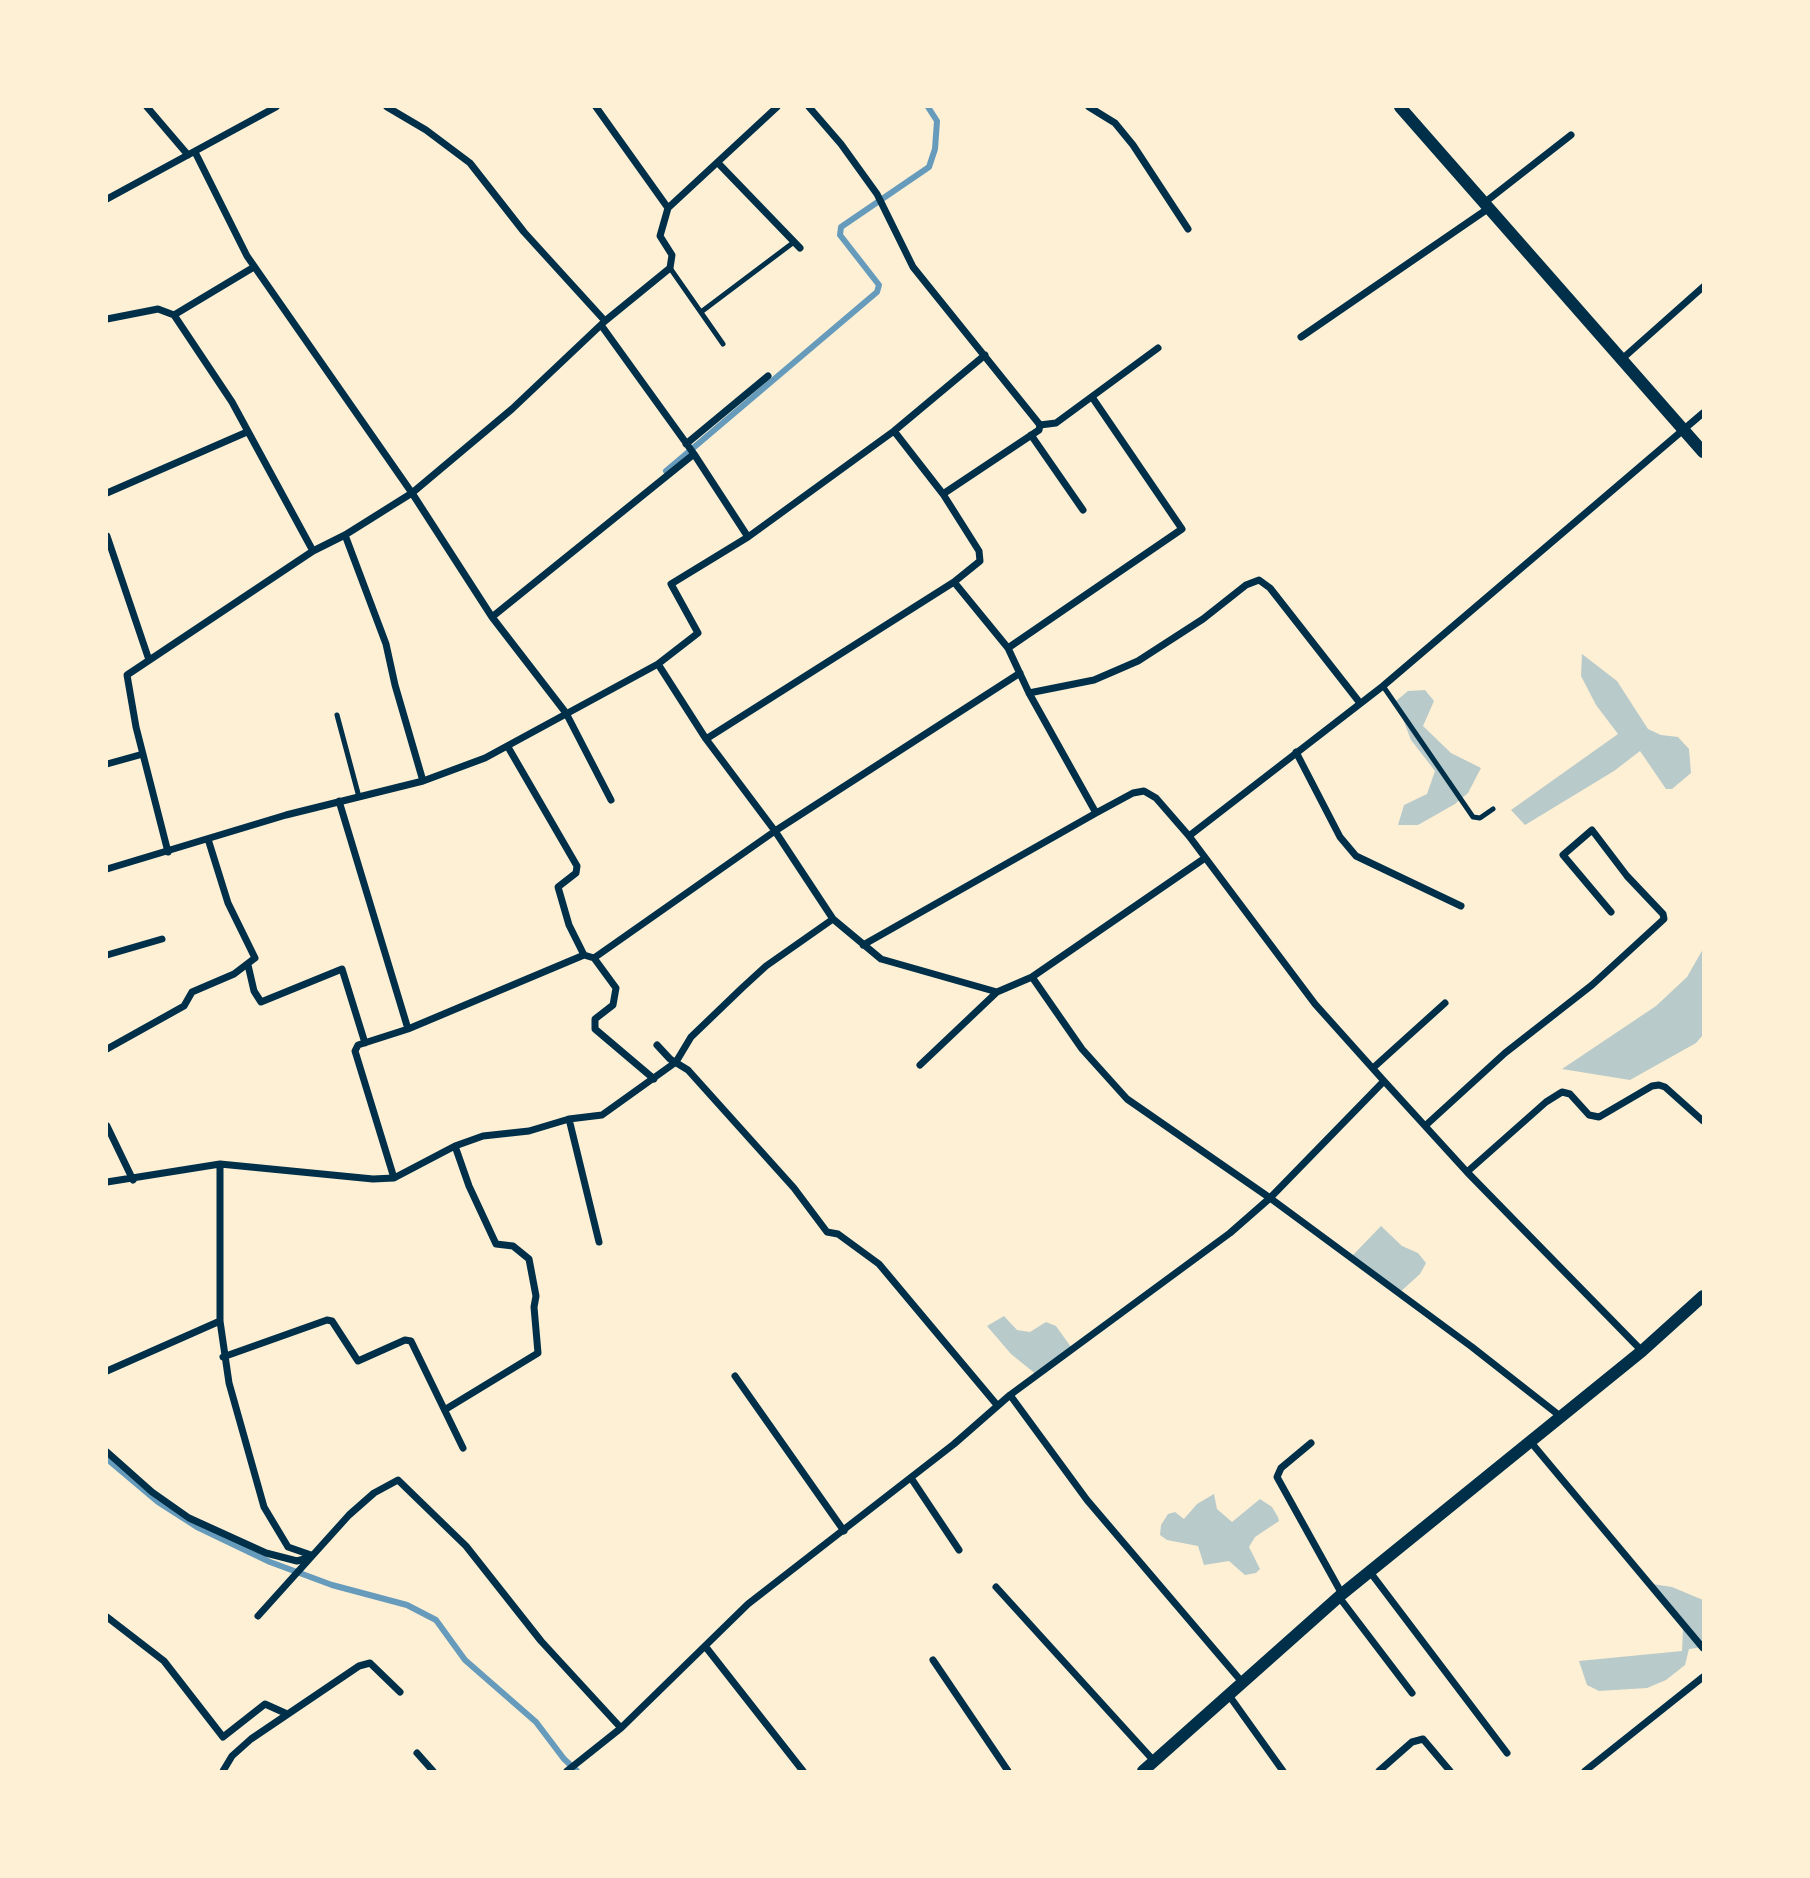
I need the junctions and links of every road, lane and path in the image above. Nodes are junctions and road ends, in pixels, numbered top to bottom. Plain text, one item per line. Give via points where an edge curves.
1 (147, 107) edge
2 (276, 107) edge
3 (387, 107) edge
4 (596, 107) edge
5 (777, 107) edge
6 (809, 107) edge
7 (1089, 107) edge
8 (1400, 107) edge
9 (1571, 135) dead end
10 (191, 153) junction
11 (719, 164) junction
12 (107, 199) edge
13 (1486, 205) junction
14 (668, 208) junction
15 (1188, 229) dead end
16 (797, 245) joint
17 (254, 267) junction
18 (670, 268) junction
19 (1703, 287) edge
20 (701, 312) junction
21 (174, 315) junction
22 (107, 319) edge
23 (603, 323) junction
24 (1301, 337) dead end
25 (723, 344) dead end
26 (1158, 348) dead end
27 (985, 355) junction
28 (1622, 359) junction
29 (768, 376) dead end
30 (1092, 397) junction
31 (1703, 413) edge
32 (1040, 425) junction
33 (1684, 429) junction
34 (894, 431) junction
35 (247, 432) junction
36 (1031, 435) junction
37 (687, 444) junction
38 (1703, 452) edge
39 (693, 454) junction
40 (107, 493) edge
41 (412, 493) junction
42 (943, 494) junction
43 (1083, 510) dead end
44 (345, 535) junction
45 (107, 536) edge
46 (748, 537) junction
47 (313, 551) junction
48 (111, 567) edge
49 (954, 582) junction
50 (492, 617) junction
51 (1008, 648) junction
52 (149, 660) junction
53 (658, 664) junction
54 (1020, 673) junction
55 (1382, 686) junction
56 (1030, 694) junction
57 (1360, 703) junction
58 (566, 713) junction
59 (337, 715) dead end
60 (706, 739) junction
61 (508, 747) junction
62 (1296, 752) junction
63 (143, 754) junction
64 (107, 764) edge
65 (423, 781) junction
66 (359, 797) junction
67 (339, 800) junction
68 (611, 800) dead end
69 (1493, 809) dead end
70 (1096, 813) junction
71 (775, 831) junction
72 (1189, 835) junction
73 (208, 839) junction
74 (168, 852) junction
75 (1205, 858) junction
76 (107, 869) edge
77 (1461, 906) dead end
78 (1611, 912) dead end
79 (833, 919) junction
80 (162, 939) dead end
81 (863, 945) junction
82 (107, 955) edge
83 (584, 955) junction
84 (594, 958) junction
85 (248, 965) junction
86 (1032, 977) junction
87 (997, 992) junction
88 (1445, 1003) dead end
89 (408, 1028) junction
90 (366, 1043) junction
91 (657, 1045) dead end
92 (107, 1049) edge
93 (673, 1060) junction
94 (920, 1065) dead end
95 (1373, 1068) junction
96 (651, 1077) junction
97 (1384, 1081) junction
98 (569, 1119) junction
99 (1703, 1121) edge
100 (107, 1126) edge
101 (1425, 1126) junction
102 (455, 1146) junction
103 (220, 1164) junction
104 (1467, 1172) junction
105 (394, 1178) junction
106 (133, 1180) junction
107 (107, 1182) edge
108 (1270, 1198) junction
109 (599, 1242) dead end
110 (1703, 1296) edge
111 (220, 1321) junction
112 (1642, 1350) junction
113 (223, 1357) junction
114 (107, 1371) edge
115 (735, 1376) dead end
116 (1010, 1395) junction
117 (997, 1405) junction
118 (446, 1409) junction
119 (1559, 1416) junction
120 (1529, 1440) junction
121 (1311, 1443) dead end
122 (463, 1448) dead end
123 (107, 1452) edge
124 (911, 1478) junction
125 (844, 1531) junction
126 (959, 1550) dead end
127 (308, 1557) junction
128 (1370, 1572) junction
129 (996, 1587) dead end
130 (1340, 1595) junction
131 (258, 1616) dead end
132 (107, 1617) edge
133 (705, 1646) junction
134 (1703, 1648) edge
135 (933, 1660) dead end
136 (1703, 1677) edge
137 (1242, 1682) junction
138 (400, 1692) dead end
139 (1412, 1693) dead end
140 (1228, 1694) junction
141 (285, 1713) junction
142 (621, 1728) junction
143 (417, 1753) dead end
144 (1507, 1753) dead end
145 (1154, 1761) junction
146 (223, 1771) edge
147 (433, 1771) edge
148 (567, 1771) edge
149 (803, 1771) edge
150 (1008, 1771) edge
151 (1143, 1771) edge
152 (1283, 1771) edge
153 (1379, 1771) edge
154 (1450, 1771) edge
155 (1585, 1771) edge

1 - 10 street
2 - 10 street
3 - 23 street via 470,163
4 - 14 street
5 - 11 street
6 - 27 street via 879,198 914,267
7 - 15 street via 1115,124 1133,145
8 - 13 street
9 - 13 street
10 - 12 street
10 - 17 street
11 - 14 street
11 - 16 street
13 - 24 street
13 - 28 street
14 - 18 street via 660,236 672,255
16 - 20 lane
17 - 21 street
17 - 41 street
18 - 20 lane
18 - 23 street
19 - 28 street
20 - 25 lane
21 - 22 street via 158,309
21 - 35 street
23 - 37 street
23 - 41 street via 512,409
26 - 30 street
27 - 32 street
27 - 34 street
28 - 33 street
29 - 37 street
30 - 32 street via 1056,423
30 - 51 street via 1182,529
31 - 33 street
32 - 36 street
33 - 38 street
33 - 55 street
34 - 42 street
34 - 46 street
35 - 40 street
35 - 47 street
36 - 42 street
36 - 43 street
37 - 39 street
39 - 46 street
39 - 50 street
41 - 44 street
41 - 50 street
42 - 49 street via 981,559
44 - 47 street
44 - 65 street via 386,644
45 - 48 street
46 - 53 street via 670,585 698,634
47 - 52 street
48 - 52 street
49 - 51 street
49 - 60 street
50 - 58 street
51 - 54 street
52 - 63 street via 127,675
53 - 58 street
53 - 60 street
54 - 56 street
54 - 71 street
55 - 57 street
55 - 69 lane via 1473,817 1480,818
56 - 57 street via 1094,680 1138,661 1259,580
56 - 70 street
57 - 62 street
58 - 61 street
58 - 68 street
59 - 66 lane
60 - 71 street
61 - 65 street
61 - 83 street via 577,866 576,873 558,887
62 - 72 street
62 - 77 street via 1340,837 1356,856
63 - 64 street
63 - 74 street
65 - 66 street
66 - 67 street
67 - 73 street
67 - 89 street
70 - 72 street via 1144,791
70 - 81 street
71 - 79 street
71 - 84 street
72 - 75 street
73 - 74 street
73 - 85 street via 228,903 254,952
74 - 76 street
75 - 86 street
75 - 95 street via 1315,1004
78 - 101 street via 1563,856 1590,831 1595,831 1664,919
79 - 81 street
79 - 93 street via 742,988
80 - 82 street
81 - 87 street via 881,959
83 - 84 street
83 - 89 street
84 - 96 street via 615,988 613,1005 593,1024
85 - 90 street via 261,1002 342,969
85 - 92 street via 192,992 184,1006
86 - 87 street
86 - 108 street via 1082,1049 1127,1099
87 - 94 street
88 - 95 street
89 - 90 street
90 - 105 street via 355,1051
91 - 93 street
93 - 96 street
93 - 117 street via 688,1070 794,1188 827,1233 838,1234 879,1264
95 - 97 street
96 - 98 street via 602,1115
97 - 101 street
97 - 108 street
98 - 102 street
98 - 109 street
99 - 104 street via 1659,1085 1599,1116 1589,1115 1570,1094 1562,1092
100 - 106 street
101 - 104 street
102 - 105 street
102 - 118 street via 496,1244 513,1246 529,1259 538,1353
103 - 105 street
103 - 106 street
103 - 111 street
104 - 112 street
106 - 107 street
108 - 116 street via 1230,1233
108 - 119 street
110 - 112 street
111 - 113 street
111 - 114 street
112 - 119 street
113 - 118 street via 330,1320 358,1361 411,1341
113 - 127 street via 264,1507 288,1547
115 - 125 street
116 - 117 street
116 - 137 street via 1087,1500
117 - 124 street
118 - 122 street
119 - 120 street
120 - 128 street
120 - 134 street
121 - 130 street via 1281,1468 1277,1477
123 - 127 street via 189,1518 266,1553 298,1561
124 - 125 street
124 - 126 street
125 - 133 street via 748,1604
127 - 131 street
127 - 142 street via 374,1493 398,1480 466,1546 556,1659
128 - 130 street
128 - 144 street
129 - 145 street
130 - 137 street
130 - 139 street
132 - 141 street via 164,1661 223,1737 265,1704
133 - 142 street
133 - 149 street
135 - 150 street
136 - 155 street
137 - 140 street
138 - 141 street via 370,1663
140 - 145 street
140 - 152 street
141 - 146 street via 232,1756
142 - 148 street
143 - 147 street
145 - 151 street
153 - 154 street via 1412,1741 1423,1739

